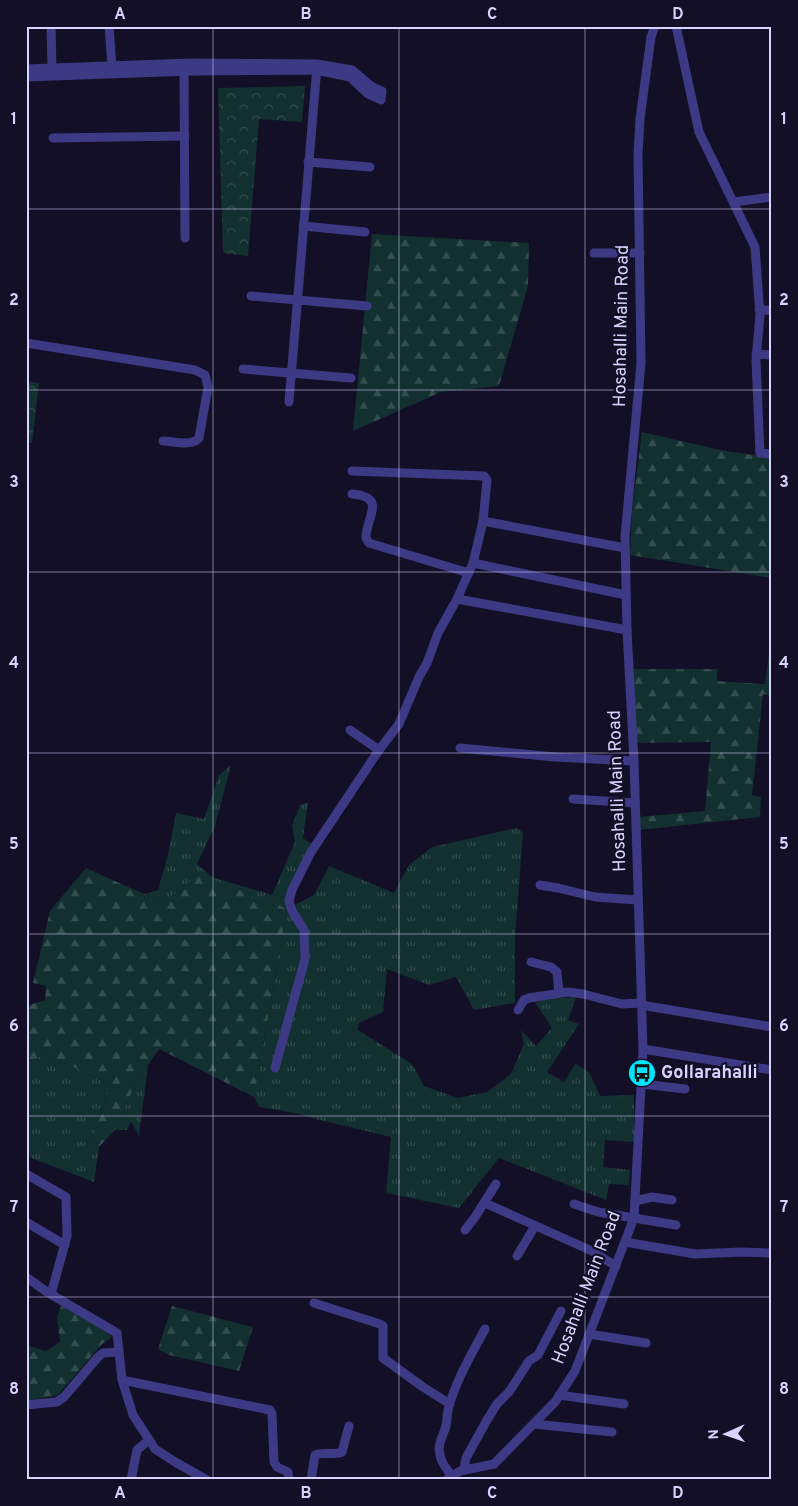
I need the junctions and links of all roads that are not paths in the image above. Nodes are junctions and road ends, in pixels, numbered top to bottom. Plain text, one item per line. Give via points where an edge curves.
1 (51, 26) edge
2 (109, 26) edge
3 (655, 26) edge
4 (676, 26) edge
5 (112, 66) junction
6 (316, 67) junction
7 (52, 68) junction
8 (26, 69) edge
9 (184, 71) junction
10 (26, 77) edge
11 (382, 95) dead end
12 (184, 136) junction
13 (53, 138) dead end
14 (308, 162) junction
15 (370, 167) dead end
16 (772, 197) edge
17 (734, 202) junction
18 (303, 226) junction
19 (365, 232) dead end
20 (185, 238) dead end
21 (594, 253) dead end
22 (640, 253) junction
23 (251, 296) dead end
24 (297, 300) junction
25 (366, 306) dead end
26 (759, 310) junction
27 (772, 311) edge
28 (26, 343) edge
29 (756, 354) junction
30 (772, 355) edge
31 (243, 369) dead end
32 (291, 373) junction
33 (351, 378) dead end
34 (288, 402) dead end
35 (163, 441) dead end
36 (772, 454) edge
37 (352, 471) dead end
38 (352, 494) dead end
39 (483, 521) junction
40 (625, 548) junction
41 (473, 563) junction
42 (469, 573) junction
43 (626, 595) junction
44 (457, 599) junction
45 (627, 630) junction
46 (350, 730) dead end
47 (460, 748) dead end
48 (379, 750) junction
49 (634, 761) junction
50 (573, 799) dead end
51 (635, 803) junction
52 (540, 885) dead end
53 (637, 900) junction
54 (532, 962) dead end
55 (559, 993) junction
56 (641, 1004) junction
57 (518, 1010) dead end
58 (772, 1026) edge
59 (643, 1049) junction
60 (275, 1068) dead end
61 (772, 1070) edge
62 (642, 1084) junction
63 (686, 1089) dead end
64 (26, 1174) edge
65 (496, 1184) dead end
66 (672, 1200) dead end
67 (635, 1201) junction
68 (485, 1203) junction
69 (574, 1204) dead end
70 (634, 1218) junction
71 (26, 1222) edge
72 (676, 1225) dead end
73 (535, 1226) junction
74 (464, 1230) dead end
75 (625, 1242) junction
76 (65, 1245) junction
77 (772, 1253) edge
78 (517, 1256) dead end
79 (616, 1266) junction
80 (26, 1277) edge
81 (51, 1294) junction
82 (314, 1303) dead end
83 (562, 1311) dead end
84 (485, 1329) dead end
85 (589, 1334) junction
86 (646, 1343) dead end
87 (118, 1352) junction
88 (122, 1380) junction
89 (559, 1395) junction
90 (450, 1404) junction
91 (624, 1404) dead end
92 (26, 1406) edge
93 (534, 1424) junction
94 (349, 1426) dead end
95 (612, 1432) dead end
96 (149, 1440) junction
97 (464, 1470) junction
98 (449, 1478) edge
99 (131, 1480) edge
100 (207, 1480) edge
101 (289, 1480) edge
102 (311, 1480) edge

1 - 7 street
2 - 5 street
3 - 22 street, Hosahalli Main Road via 640,119
4 - 17 street via 697,127
5 - 6 street via 191,63
5 - 7 street
6 - 9 street
6 - 11 street via 350,78 368,94
6 - 14 street
7 - 8 street
9 - 10 street
9 - 12 street
12 - 13 street
12 - 20 street
14 - 15 street
14 - 18 street
16 - 17 street
17 - 26 street via 755,247
18 - 19 street
18 - 24 street
21 - 22 street
22 - 40 street, Hosahalli Main Road via 641,362
23 - 24 street
24 - 25 street
24 - 32 street
26 - 27 street
26 - 29 street
28 - 35 street via 196,370 205,375 208,387 199,438 190,443
29 - 30 street
29 - 36 street via 760,453
31 - 32 street
32 - 33 street
32 - 34 street
37 - 39 street via 484,476 487,480
38 - 42 street via 362,494 372,502 366,535 370,543
39 - 40 street
39 - 41 street
40 - 43 street, Hosahalli Main Road
41 - 42 street
41 - 43 street
42 - 44 street
43 - 45 street, Hosahalli Main Road
44 - 45 street
44 - 48 street via 438,633 399,724
45 - 49 street, Hosahalli Main Road
46 - 48 street
47 - 49 street
48 - 60 street via 310,852 292,890 289,901 304,930 305,959
49 - 51 street, Hosahalli Main Road
50 - 51 street
51 - 53 street, Hosahalli Main Road
52 - 53 street via 595,897
53 - 56 street, Hosahalli Main Road
54 - 55 street via 551,967 556,972
55 - 56 street via 583,994 622,1004
55 - 57 street via 524,1000
56 - 58 street
56 - 59 street, Hosahalli Main Road
59 - 61 street
59 - 62 street, Hosahalli Main Road
62 - 63 street
62 - 67 street, Hosahalli Main Road
64 - 76 street via 66,1197
65 - 68 street
66 - 67 street via 652,1198
67 - 70 street, Hosahalli Main Road
68 - 73 street
68 - 74 street
69 - 70 street
70 - 72 street
70 - 75 street, Hosahalli Main Road
71 - 76 street
73 - 78 street
73 - 79 street via 592,1251
75 - 77 street via 695,1254
75 - 79 street, Hosahalli Main Road
76 - 81 street
79 - 85 street, Hosahalli Main Road
80 - 81 street
81 - 87 street via 117,1333
82 - 90 street via 383,1326 383,1358
83 - 97 street via 538,1356 529,1361 487,1420 466,1458
84 - 90 street
85 - 86 street
85 - 89 street, Hosahalli Main Road via 575,1371
87 - 88 street
87 - 92 street via 103,1354 57,1402
88 - 96 street via 133,1415
88 - 101 street via 270,1410 274,1462 276,1467 288,1472
89 - 91 street
89 - 93 street, Hosahalli Main Road
90 - 98 street via 439,1448
93 - 95 street
93 - 97 street, Hosahalli Main Road via 494,1464
94 - 102 street via 342,1452 315,1455
96 - 99 street via 137,1450
96 - 100 street via 155,1449
97 - 98 street, Hosahalli Main Road

